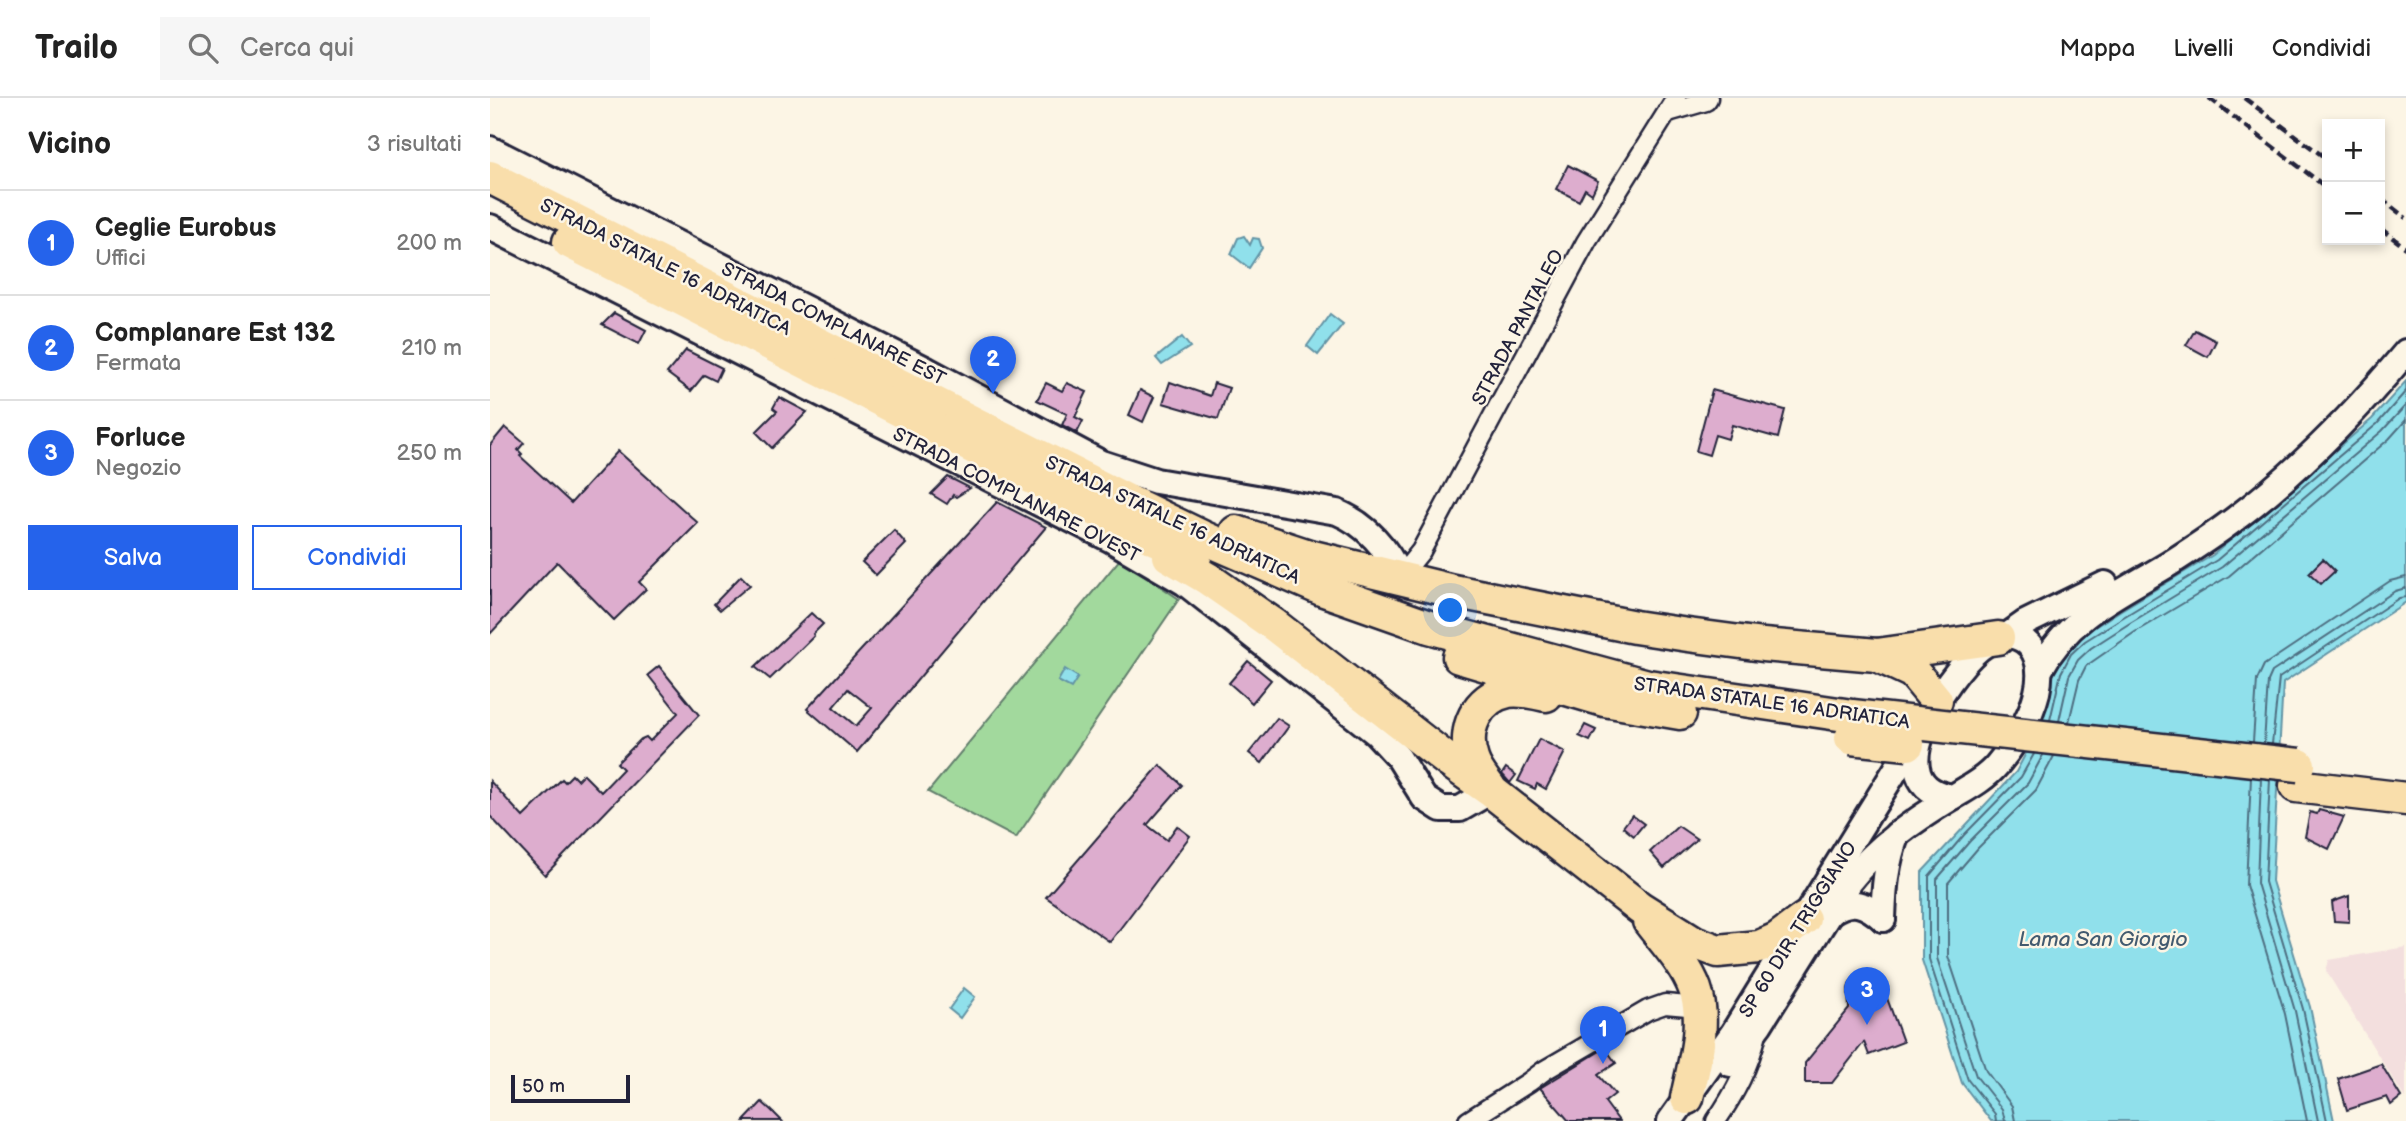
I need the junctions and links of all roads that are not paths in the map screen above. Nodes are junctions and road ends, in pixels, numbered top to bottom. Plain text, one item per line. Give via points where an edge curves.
1 (1707, 99) edge
2 (1672, 105) edge
3 (490, 149) edge
4 (490, 177) edge
5 (490, 202) edge
6 (490, 227) edge
7 (2406, 352) edge
8 (2294, 469) junction
9 (1129, 514) junction
10 (1400, 577) junction
11 (1512, 601) junction
12 (1584, 617) junction
13 (2003, 637) junction
14 (1550, 648) junction
15 (1877, 655) junction
16 (2039, 670) junction
17 (1604, 700) junction
18 (1936, 700) junction
19 (1851, 727) junction
20 (1920, 735) junction
21 (2297, 776) junction
22 (2406, 777) edge
23 (1491, 791) junction
24 (1953, 797) junction
25 (2406, 799) edge
26 (1897, 834) junction
27 (1640, 908) junction
28 (1817, 916) junction
29 (1699, 1007) junction
30 (1760, 1024) junction
31 (1682, 1113) edge
32 (1468, 1121) edge
33 (1716, 1121) edge

1 - 2 street
2 - 10 street, STRADA PANTALEO via 1586,242 1421,551
3 - 10 main road, STRADA COMPLANARE EST via 1101,463 1156,481 1352,518 1378,542
4 - 9 highway, STRADA STATALE 16 ADRIATICA
5 - 9 highway, STRADA STATALE 16 ADRIATICA
6 - 23 main road, STRADA COMPLANARE OVEST via 1110,540 1185,583 1376,733 1399,758 1424,798 1441,808 1460,809
7 - 8 main road via 2327,440
8 - 13 main road via 2103,585
8 - 16 main road via 2234,519 2090,610 2049,651
9 - 10 highway via 1180,513 1309,556
9 - 14 highway, STRADA STATALE 16 ADRIATICA via 1202,537 1324,590 1429,627
9 - 17 highway, STRADA STATALE 16 ADRIATICA via 1274,592 1424,647
9 - 23 highway via 1157,549 1275,625
10 - 11 highway
11 - 12 highway
11 - 14 highway via 1531,615
12 - 14 highway via 1572,615 1556,624
12 - 15 highway via 1751,644
13 - 15 highway
13 - 16 main road via 2017,636 2030,643
13 - 18 main road via 1979,648
14 - 19 highway, STRADA STATALE 16 ADRIATICA via 1648,686
15 - 18 highway via 1913,672
16 - 24 main road via 2033,705 2015,741 1994,768
17 - 19 highway, STRADA STATALE 16 ADRIATICA
17 - 23 highway via 1577,702 1525,690 1489,699 1469,727 1468,745 1472,761
18 - 20 main road
19 - 21 highway, STRADA STATALE 16 ADRIATICA, bridge
20 - 24 main road via 1917,764 1923,785 1939,796
20 - 28 main road, SP 60 DIR. TRIGGIANO
21 - 22 highway, STRADA STATALE 16 ADRIATICA
21 - 25 highway, STRADA STATALE 16 ADRIATICA
23 - 27 highway
24 - 26 main road
26 - 28 main road
26 - 28 main road via 1885,876 1883,919 1853,903
27 - 28 highway via 1694,942 1718,951 1759,947
27 - 29 highway via 1691,980
28 - 30 main road
28 - 31 main road, SP 60 DIR. TRIGGIANO via 1732,1033
29 - 31 highway
29 - 32 street via 1665,1004 1648,1010
30 - 31 main road
30 - 33 street via 1744,1076

